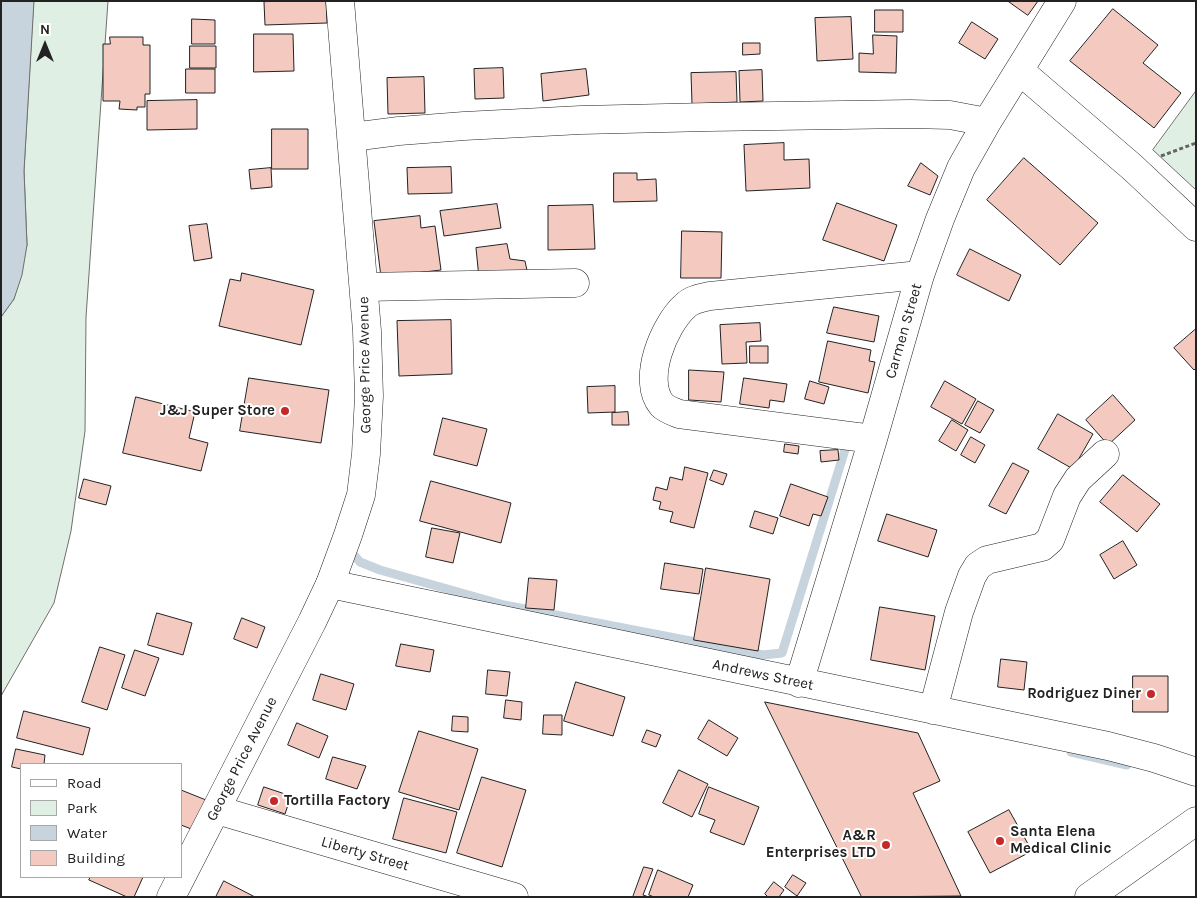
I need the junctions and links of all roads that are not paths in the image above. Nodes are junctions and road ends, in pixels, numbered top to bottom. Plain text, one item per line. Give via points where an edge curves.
1 (340, 1) edge
2 (1062, 1) edge
3 (1020, 71) junction
4 (987, 122) junction
5 (352, 137) junction
6 (1196, 227) edge
7 (920, 275) junction
8 (576, 283) dead end
9 (364, 286) junction
10 (873, 439) junction
11 (1105, 454) dead end
12 (330, 584) junction
13 (799, 683) junction
14 (933, 710) junction
15 (1196, 772) edge
16 (217, 810) junction
17 (1196, 821) edge
18 (182, 876) edge
19 (181, 878) edge
20 (171, 897) edge
21 (514, 897) edge
22 (1089, 897) edge

1 - 5 street, George Price Avenue
2 - 3 street, Carmen Street
3 - 4 street, Carmen Street
3 - 6 street
4 - 5 street via 950,115 910,114 581,120 464,126
4 - 7 street, Carmen Street via 961,168
5 - 9 street, George Price Avenue
7 - 10 street, Carmen Street
7 - 10 street via 696,299 685,305 659,346 654,371 656,392 663,406 679,414
8 - 9 street
9 - 12 street, George Price Avenue via 369,396 366,454 361,495
10 - 13 street, Carmen Street
11 - 14 street via 1078,479 1066,496 1050,540 1042,546 987,560 978,566 960,612
12 - 13 street, Andrews Street
12 - 16 street, George Price Avenue
13 - 14 street, Andrews Street
14 - 15 street, Andrews Street via 1108,746
16 - 18 street, George Price Avenue
16 - 21 street, Liberty Street
17 - 22 street
19 - 20 street, George Price Avenue

